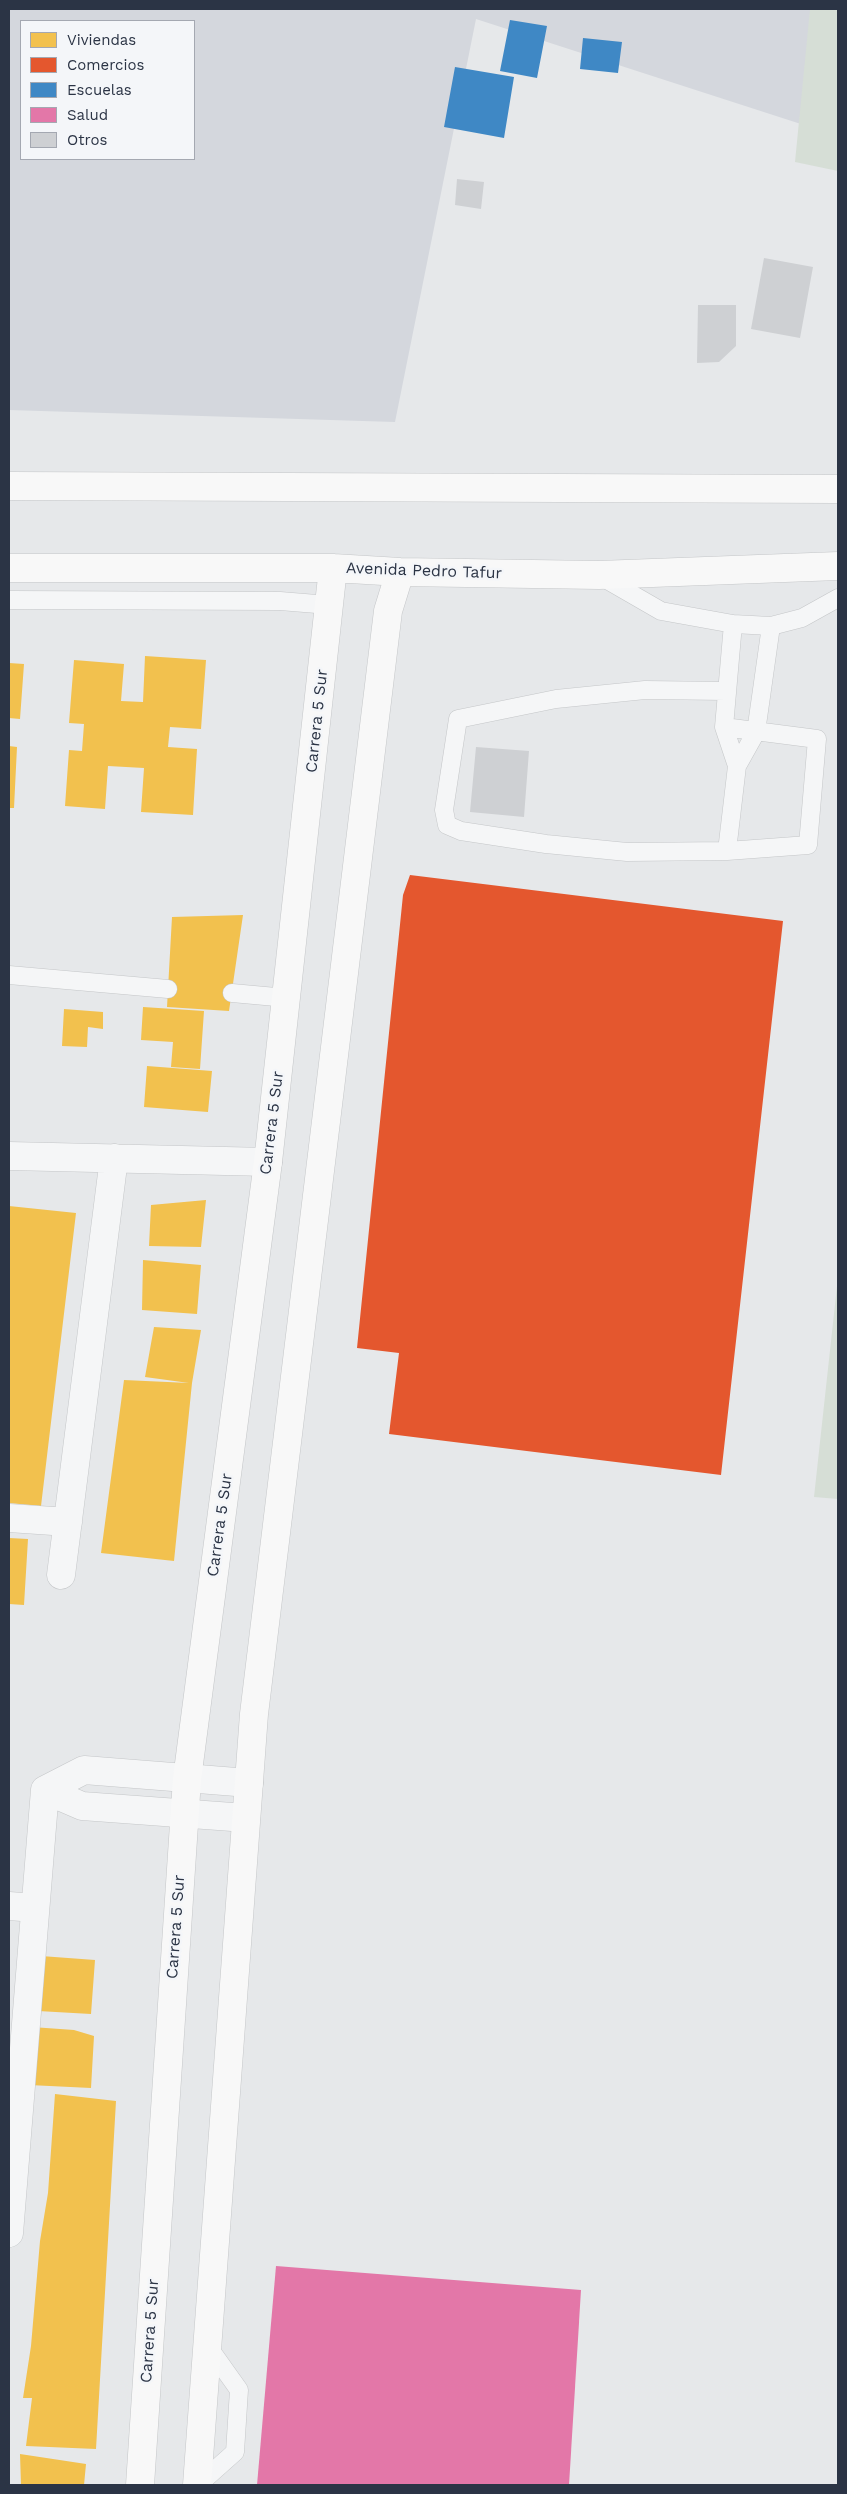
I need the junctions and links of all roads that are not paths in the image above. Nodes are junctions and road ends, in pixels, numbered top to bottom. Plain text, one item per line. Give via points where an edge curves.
1 (9, 486) edge
2 (838, 489) edge
3 (838, 566) edge
4 (15, 568) edge
5 (333, 568) junction
6 (400, 572) junction
7 (599, 575) junction
8 (838, 598) edge
9 (16, 600) edge
10 (329, 605) junction
11 (733, 624) junction
12 (771, 626) junction
13 (726, 691) junction
14 (724, 727) junction
15 (756, 732) junction
16 (737, 766) junction
17 (728, 852) junction
18 (9, 975) edge
19 (168, 988) dead end
20 (232, 993) dead end
21 (288, 998) junction
22 (9, 1156) edge
23 (114, 1158) junction
24 (268, 1162) junction
25 (9, 1518) edge
26 (68, 1522) junction
27 (61, 1575) dead end
28 (187, 1778) junction
29 (249, 1783) junction
30 (45, 1790) junction
31 (184, 1813) junction
32 (246, 1818) junction
33 (22, 1907) edge
34 (9, 2233) edge
35 (140, 2485) edge
36 (198, 2485) edge

1 - 2 street
3 - 7 street, Avenida Pedro Tafur
4 - 5 street, Avenida Pedro Tafur
4 - 9 lane
5 - 6 street, Avenida Pedro Tafur
5 - 10 street, Carrera 5 Sur
6 - 7 street, Avenida Pedro Tafur
6 - 29 street via 388,611 255,1704
7 - 11 lane via 661,610
8 - 12 lane via 802,618
9 - 10 lane via 280,601
10 - 21 street, Carrera 5 Sur
11 - 12 lane
11 - 13 lane
12 - 15 lane
13 - 14 lane
13 - 17 lane via 645,690 556,699 458,719 444,810 447,825 461,831 546,844 627,852
14 - 15 lane
14 - 16 lane
15 - 16 lane
15 - 17 lane via 816,739 808,845
16 - 17 lane
18 - 19 lane
20 - 21 lane
21 - 24 street, Carrera 5 Sur
22 - 23 street
23 - 24 street
23 - 26 street
24 - 28 street, Carrera 5 Sur
25 - 26 street
26 - 27 street
28 - 29 street
28 - 30 street via 84,1770
28 - 31 street, Carrera 5 Sur
29 - 32 street
30 - 31 street via 82,1806
30 - 33 street
31 - 32 street
31 - 35 street, Carrera 5 Sur
32 - 36 street
33 - 34 street

